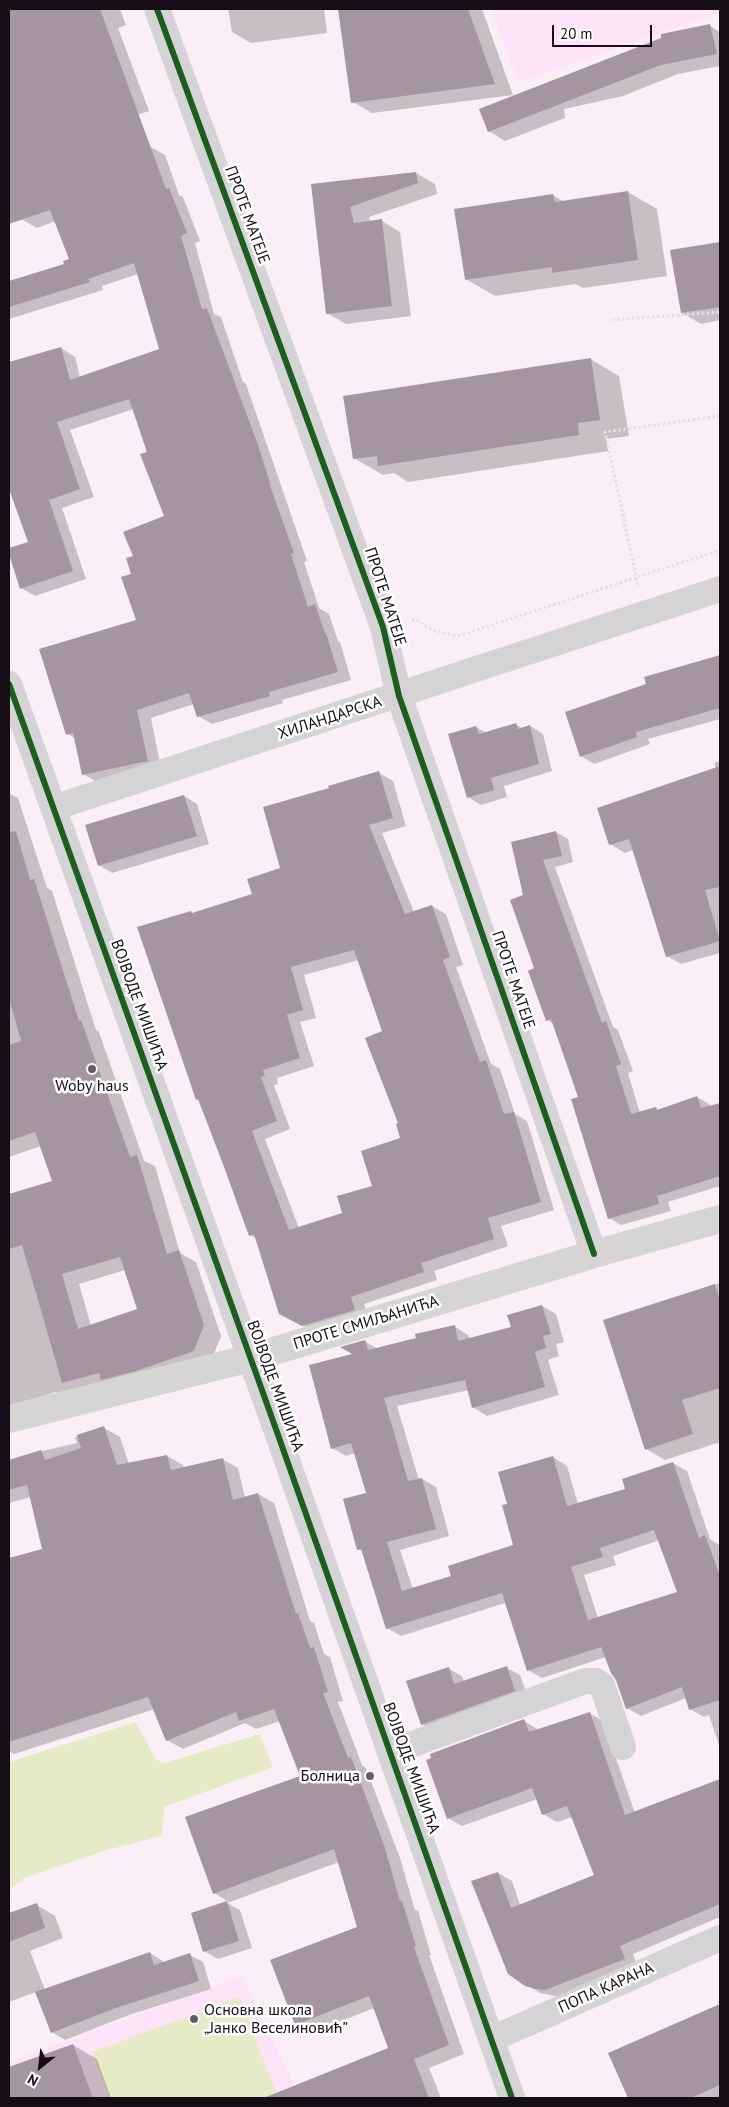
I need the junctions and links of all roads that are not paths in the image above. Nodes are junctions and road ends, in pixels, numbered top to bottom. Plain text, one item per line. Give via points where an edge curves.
1 (157, 9) edge
2 (720, 589) edge
3 (9, 684) edge
4 (399, 696) junction
5 (53, 808) junction
6 (720, 1219) edge
7 (594, 1254) junction
8 (251, 1358) junction
9 (9, 1419) edge
10 (623, 1747) dead end
11 (391, 1752) junction
12 (720, 1938) edge
13 (492, 2039) junction
14 (512, 2098) edge

1 - 4 street, ПРОТЕ МАТЕЈЕ via 383,627
2 - 4 street, ХИЛАНДАРСКА
3 - 5 street, ВОЈВОДЕ МИШИЋА
4 - 5 street, ХИЛАНДАРСКА
4 - 7 street, ПРОТЕ МАТЕЈЕ
5 - 8 street, ВОЈВОДЕ МИШИЋА
6 - 7 street, ПРОТЕ СМИЉАНИЋА
7 - 8 street, ПРОТЕ СМИЉАНИЋА
8 - 9 street, ПРОТЕ СМИЉАНИЋА
8 - 11 street, ВОЈВОДЕ МИШИЋА
10 - 11 street via 602,1685 596,1680 585,1681
11 - 13 street, ВОЈВОДЕ МИШИЋА
12 - 13 street, ПОПА КАРАНА
13 - 14 street, ВОЈВОДЕ МИШИЋА

